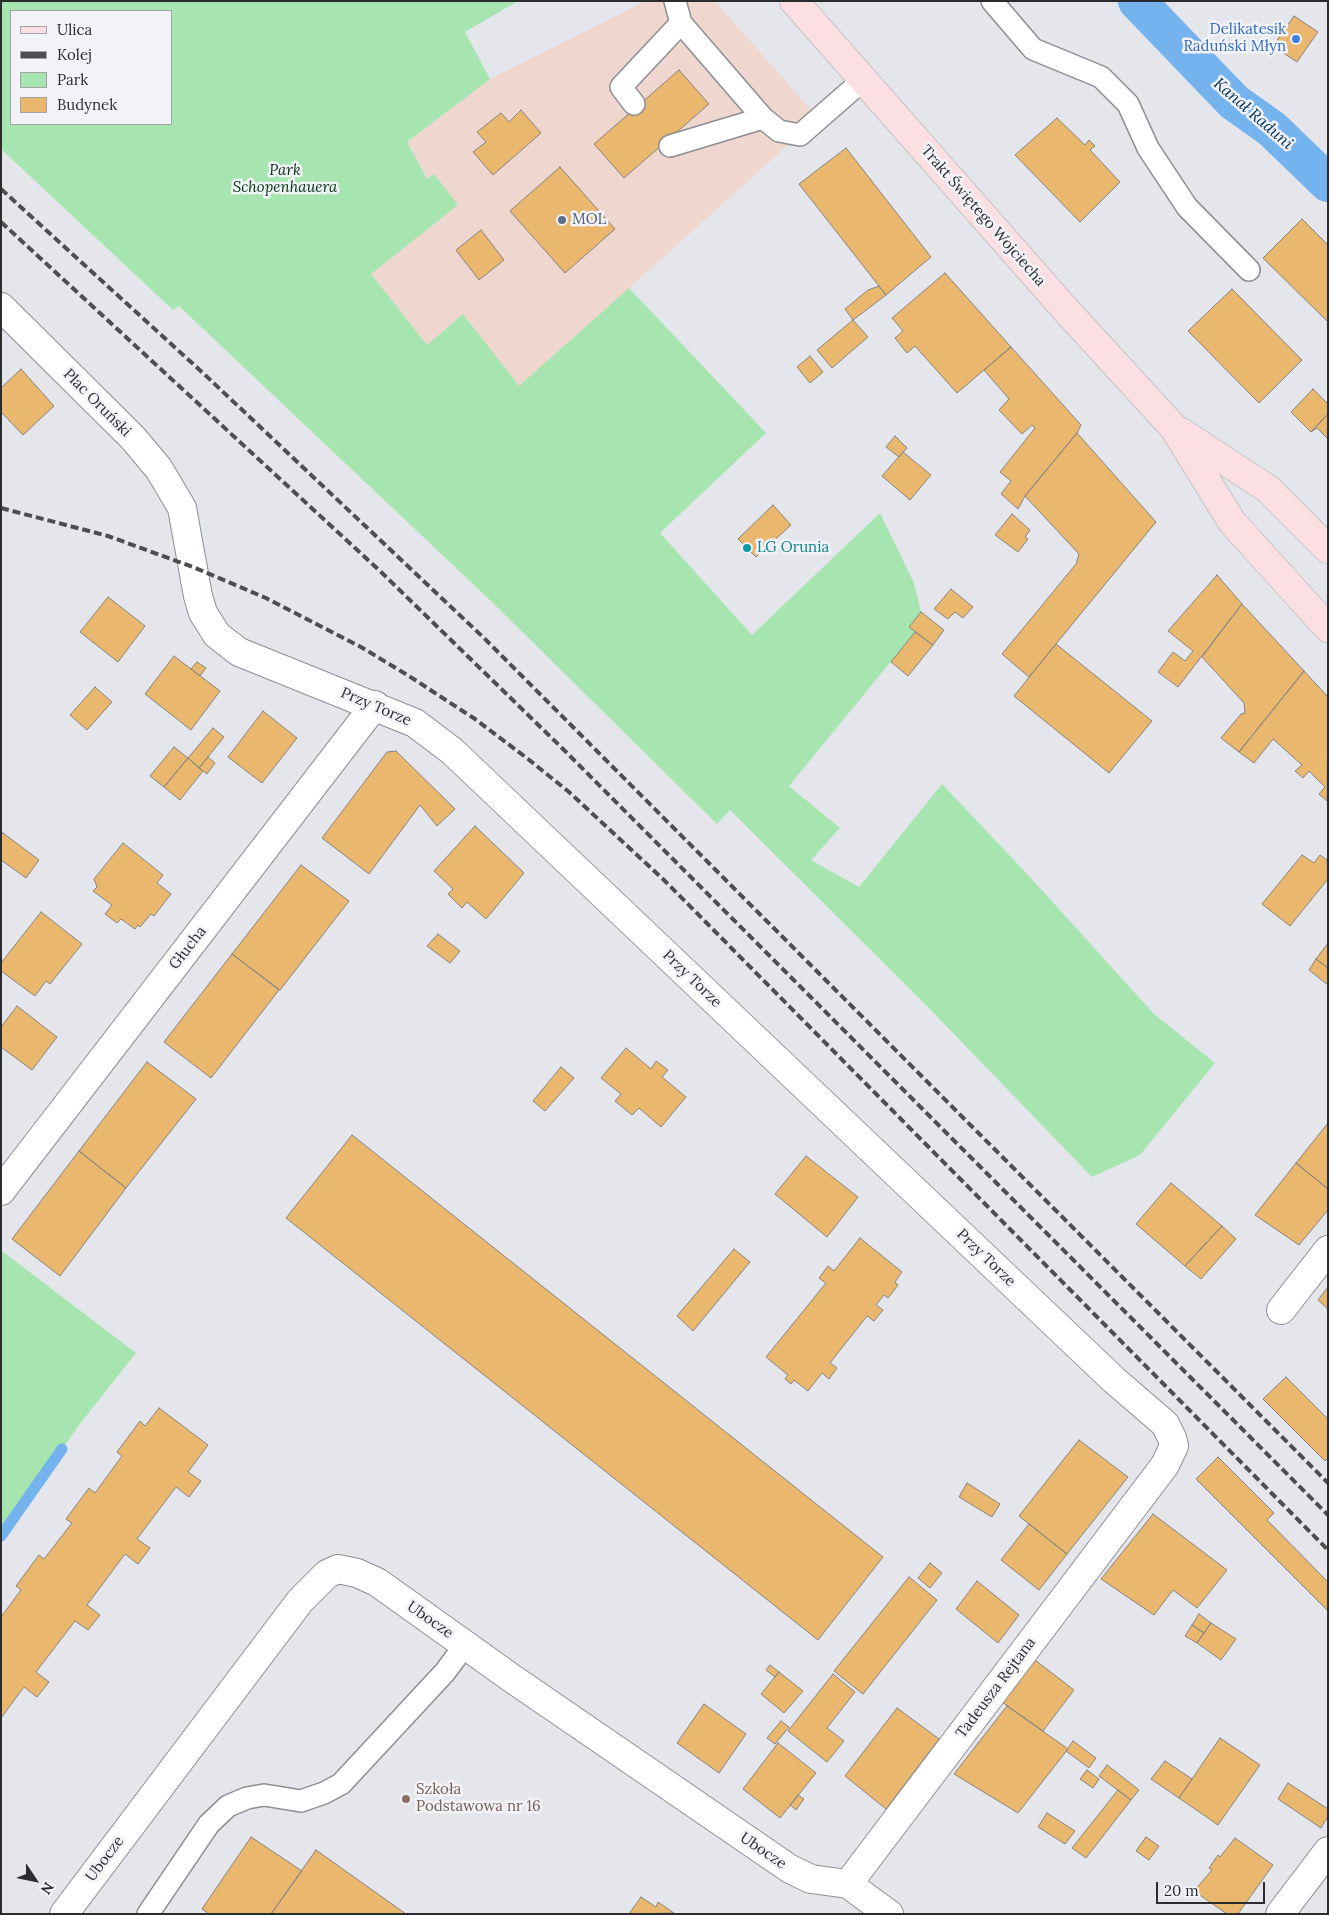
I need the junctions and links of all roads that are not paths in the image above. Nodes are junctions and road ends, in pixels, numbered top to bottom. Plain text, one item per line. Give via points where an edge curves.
1 (675, 1) edge
2 (794, 1) edge
3 (992, 1) edge
4 (681, 23) junction
5 (863, 80) junction
6 (634, 104) dead end
7 (763, 118) junction
8 (670, 146) dead end
9 (1249, 270) dead end
10 (1, 307) edge
11 (1174, 428) junction
12 (182, 508) joint
13 (1328, 549) edge
14 (1328, 628) edge
15 (375, 705) junction
16 (1, 1191) edge
17 (1328, 1250) edge
18 (1281, 1310) dead end
19 (1145, 1492) joint
20 (465, 1646) junction
21 (1328, 1851) edge
22 (848, 1884) junction
23 (64, 1914) edge
24 (148, 1914) edge
25 (889, 1914) edge
26 (1280, 1914) edge

1 - 4 lane
2 - 5 main road, Trakt Świętego Wojciecha
3 - 9 lane via 1033,49 1101,77 1128,104 1148,148 1187,207
4 - 6 lane via 621,87
4 - 7 lane
5 - 7 lane via 800,135 780,132
5 - 11 main road, Trakt Świętego Wojciecha
7 - 8 lane
10 - 12 street, Plac Oruński via 133,438 160,469
11 - 13 main road, Trakt Świętego Wojciecha via 1268,489
11 - 14 main road, Trakt Świętego Wojciecha via 1232,522
12 - 15 street, Przy Torze via 198,596 203,613 218,635 239,652
15 - 16 street, Głucha
15 - 19 street, Przy Torze via 415,723 452,751 1114,1380 1165,1424 1174,1446 1165,1465
17 - 18 street
19 - 22 street, Tadeusza Rejtana
20 - 22 street, Ubocze via 790,1869 811,1879
20 - 23 street, Ubocze via 377,1582 358,1573 338,1569 327,1574 294,1608
20 - 24 lane via 445,1672 341,1784 301,1801 264,1795 228,1806 209,1824
21 - 26 street
22 - 25 street, Ubocze

